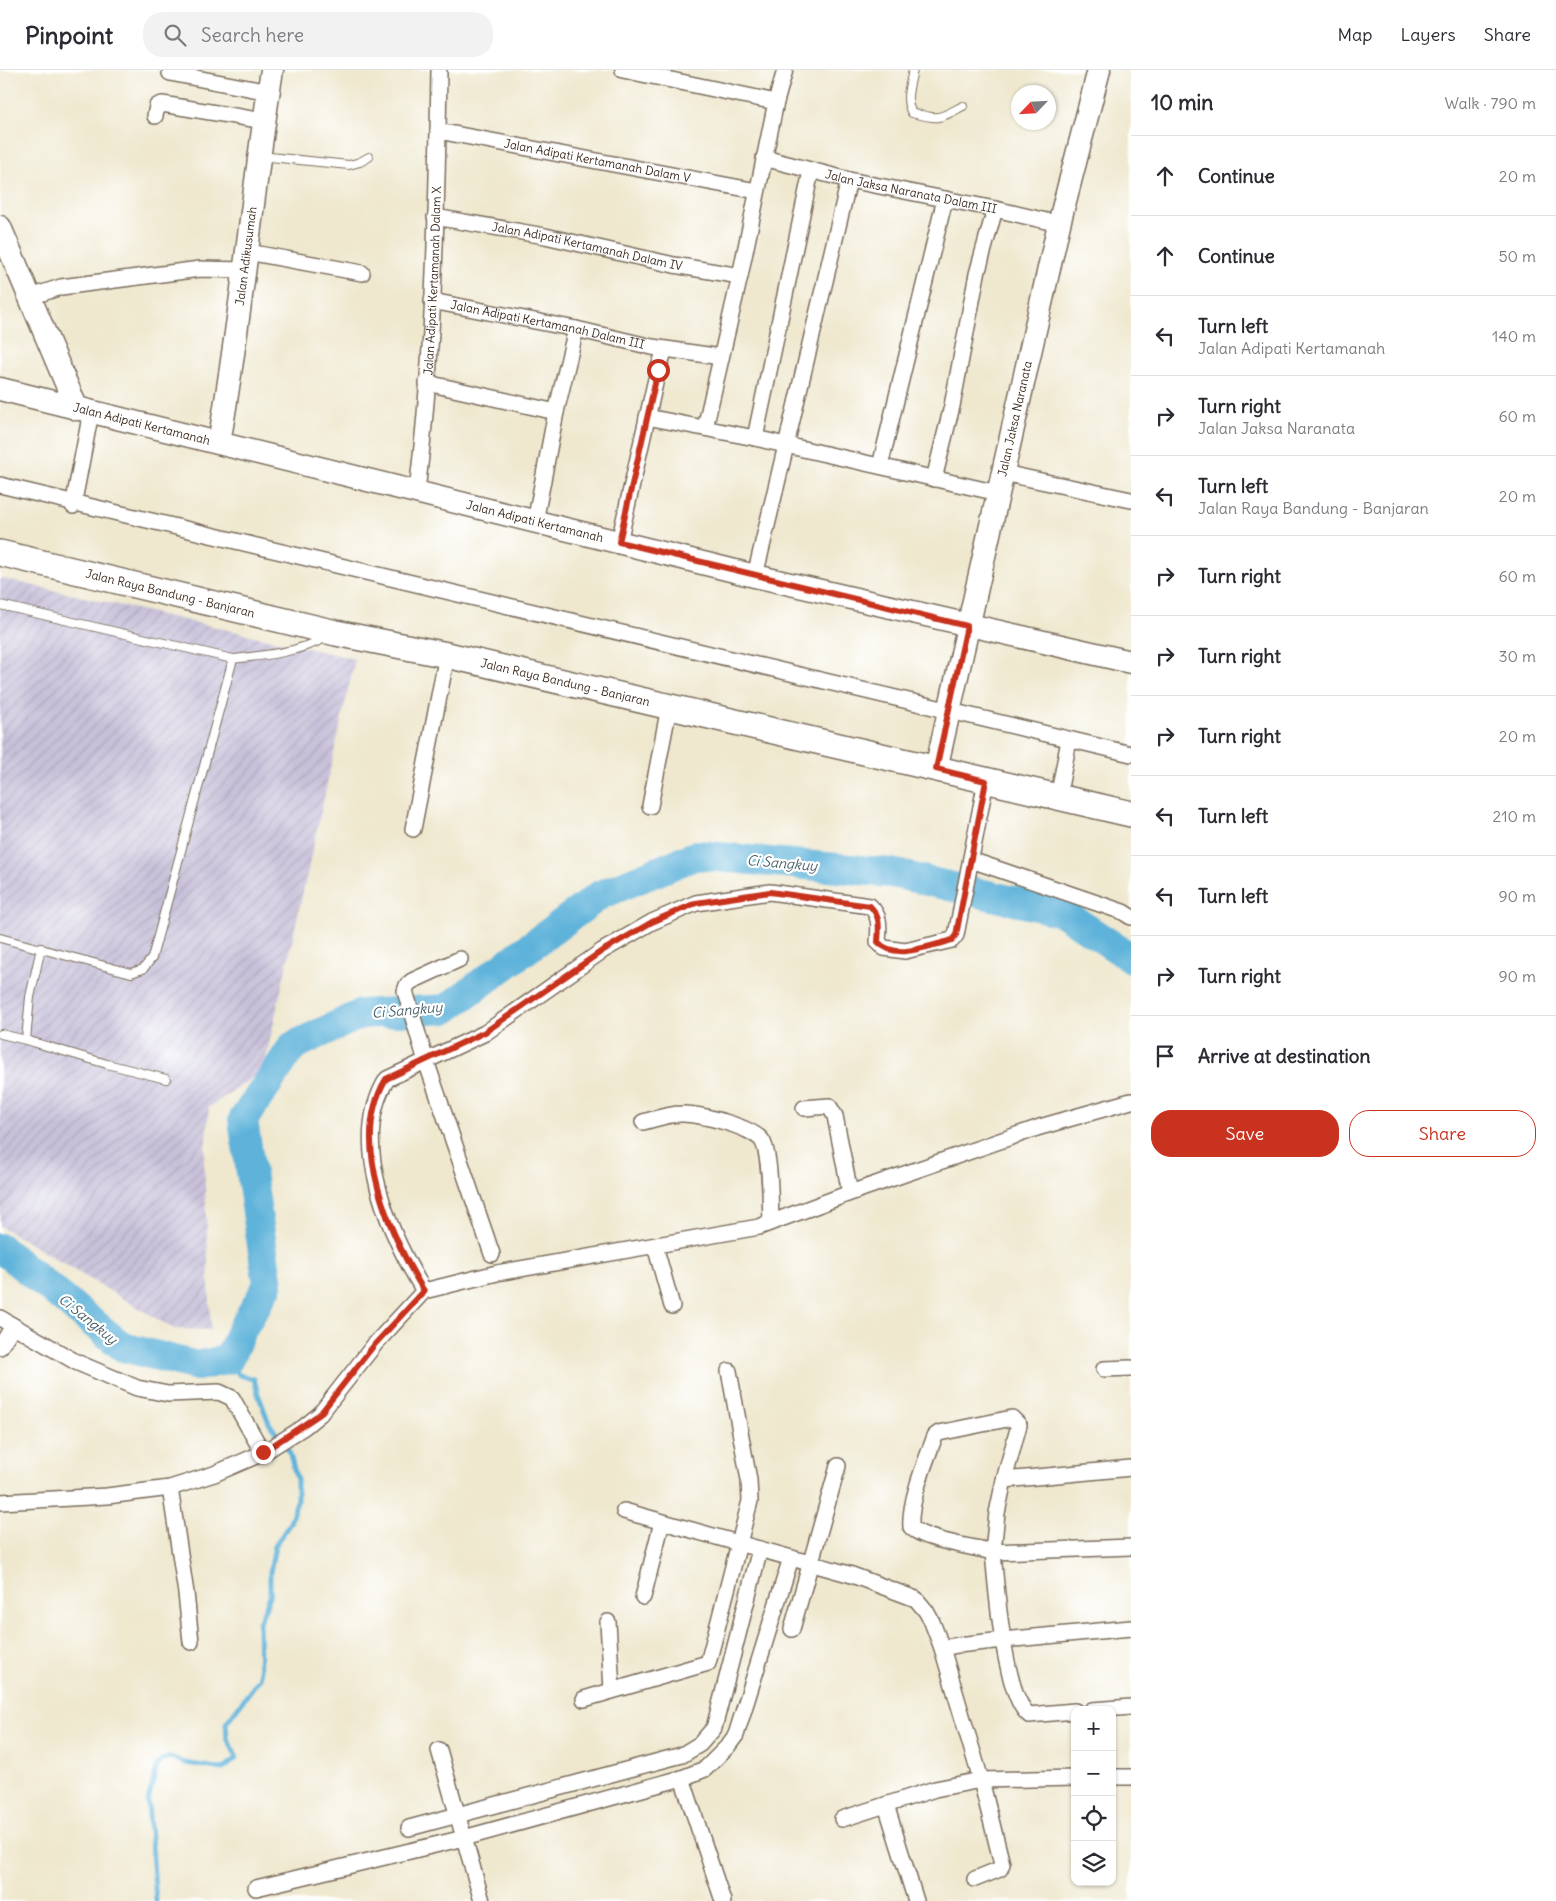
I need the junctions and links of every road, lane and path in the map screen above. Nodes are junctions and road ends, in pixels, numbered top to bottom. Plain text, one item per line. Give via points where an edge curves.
1 (439, 70) edge
2 (623, 70) edge
3 (785, 70) edge
4 (913, 70) edge
5 (1099, 70) edge
6 (170, 73) dead end
7 (270, 81) edge
8 (776, 102) junction
9 (962, 106) dead end
10 (155, 116) dead end
11 (264, 121) junction
12 (438, 131) junction
13 (258, 156) junction
14 (369, 157) dead end
15 (764, 158) junction
16 (811, 170) junction
17 (849, 180) junction
18 (757, 191) junction
19 (945, 199) junction
20 (995, 209) junction
21 (435, 217) junction
22 (1059, 224) junction
23 (0, 227) edge
24 (247, 261) junction
25 (362, 273) dead end
26 (740, 276) junction
27 (30, 297) junction
28 (432, 301) junction
29 (576, 329) junction
30 (665, 349) junction
31 (721, 357) junction
32 (427, 383) junction
33 (0, 389) edge
34 (84, 410) junction
35 (556, 412) junction
36 (647, 417) junction
37 (705, 428) junction
38 (754, 438) junction
39 (219, 443) junction
40 (786, 445) junction
41 (880, 466) junction
42 (934, 479) junction
43 (1000, 483) junction
44 (0, 485) edge
45 (417, 491) junction
46 (1131, 500) edge
47 (74, 502) junction
48 (535, 522) junction
49 (619, 542) junction
50 (0, 553) edge
51 (755, 576) junction
52 (0, 605) edge
53 (967, 626) junction
54 (336, 633) junction
55 (447, 655) junction
56 (233, 659) junction
57 (1131, 662) edge
58 (669, 707) junction
59 (950, 711) junction
60 (1069, 740) junction
61 (1131, 754) edge
62 (936, 769) junction
63 (986, 781) junction
64 (1058, 798) junction
65 (650, 806) dead end
66 (1131, 814) edge
67 (413, 829) dead end
68 (971, 861) junction
69 (1131, 917) edge
70 (0, 938) edge
71 (41, 948) junction
72 (460, 959) dead end
73 (1, 1034) edge
74 (26, 1040) junction
75 (426, 1061) junction
76 (166, 1079) dead end
77 (1131, 1101) edge
78 (804, 1108) dead end
79 (643, 1122) dead end
80 (850, 1193) junction
81 (771, 1222) junction
82 (655, 1246) junction
83 (492, 1254) dead end
84 (424, 1291) junction
85 (672, 1306) dead end
86 (6, 1322) edge
87 (0, 1347) edge
88 (1131, 1368) edge
89 (1104, 1369) dead end
90 (729, 1371) dead end
91 (274, 1445) junction
92 (838, 1466) dead end
93 (1131, 1468) edge
94 (1004, 1480) junction
95 (170, 1488) junction
96 (0, 1502) edge
97 (624, 1511) dead end
98 (662, 1522) junction
99 (739, 1543) junction
100 (1131, 1547) edge
101 (760, 1549) junction
102 (993, 1552) junction
103 (791, 1558) junction
104 (811, 1565) junction
105 (643, 1596) dead end
106 (608, 1622) dead end
107 (1131, 1628) edge
108 (792, 1630) dead end
109 (1003, 1640) junction
110 (191, 1642) dead end
111 (942, 1648) junction
112 (612, 1690) junction
113 (584, 1698) dead end
114 (1131, 1707) edge
115 (1116, 1708) edge
116 (1071, 1711) edge
117 (439, 1750) dead end
118 (1116, 1777) edge
119 (1131, 1777) edge
120 (682, 1778) junction
121 (1071, 1778) edge
122 (981, 1780) junction
123 (886, 1805) junction
124 (458, 1816) junction
125 (842, 1820) dead end
126 (409, 1828) dead end
127 (464, 1838) junction
128 (975, 1879) dead end
129 (256, 1888) dead end
130 (482, 1901) edge
131 (723, 1901) edge
132 (916, 1901) edge

1 - 12 street, Jalan Adipati Kertamanah Dalam X
2 - 8 street
3 - 8 street
4 - 9 lane via 906,98 912,113 934,119
5 - 22 main road, Jalan Jaksa Naranata
6 - 7 street
7 - 11 main road, Jalan Adikusumah
8 - 15 street
10 - 11 street via 157,106 162,104
11 - 13 main road, Jalan Adikusumah
12 - 18 street, Jalan Adipati Kertamanah Dalam V
12 - 21 street, Jalan Adipati Kertamanah Dalam X
13 - 14 lane via 349,166
13 - 24 main road, Jalan Adikusumah
15 - 16 street, Jalan Jaksa Naranata Dalam III
15 - 18 street
16 - 17 street, Jalan Jaksa Naranata Dalam III
16 - 38 street
17 - 19 street, Jalan Jaksa Naranata Dalam III
17 - 40 street
18 - 26 street
19 - 20 street, Jalan Jaksa Naranata Dalam III
19 - 41 street
20 - 22 street, Jalan Jaksa Naranata Dalam III
20 - 42 street via 977,274 952,406
21 - 26 street, Jalan Adipati Kertamanah Dalam IV
21 - 28 street, Jalan Adipati Kertamanah Dalam X
22 - 43 main road, Jalan Jaksa Naranata
23 - 27 main road
24 - 25 street
24 - 27 street via 61,287
24 - 39 main road, Jalan Adikusumah
26 - 31 street
27 - 34 main road
28 - 29 street, Jalan Adipati Kertamanah Dalam III
28 - 32 street, Jalan Adipati Kertamanah Dalam X
29 - 30 street, Jalan Adipati Kertamanah Dalam III
29 - 35 street
30 - 31 street, Jalan Adipati Kertamanah Dalam III
30 - 36 street
31 - 37 street
32 - 35 street
32 - 45 street, Jalan Adipati Kertamanah Dalam X
33 - 34 main road, Jalan Adipati Kertamanah
34 - 39 main road, Jalan Adipati Kertamanah
34 - 47 street via 74,506
35 - 48 street
36 - 37 street
36 - 49 street
37 - 38 street
38 - 40 street
39 - 45 main road, Jalan Adipati Kertamanah
40 - 41 street
40 - 51 street
41 - 42 street
42 - 43 street
43 - 46 street
43 - 53 main road, Jalan Jaksa Naranata
44 - 47 street
45 - 48 main road, Jalan Adipati Kertamanah
47 - 59 street
48 - 49 main road, Jalan Adipati Kertamanah
49 - 51 main road, Jalan Adipati Kertamanah
50 - 54 main road, Jalan Raya Bandung - Banjaran
51 - 53 main road, Jalan Adipati Kertamanah
52 - 56 lane
53 - 57 main road, Jalan Adipati Kertamanah
53 - 59 main road, Jalan Jaksa Naranata
54 - 55 main road, Jalan Raya Bandung - Banjaran
54 - 56 lane via 305,648
55 - 58 main road, Jalan Raya Bandung - Banjaran
55 - 67 street
56 - 71 lane via 152,958 143,969 131,973
58 - 62 main road, Jalan Raya Bandung - Banjaran
58 - 65 street
59 - 60 street
59 - 62 main road, Jalan Jaksa Naranata
60 - 61 street
60 - 64 street
62 - 63 main road, Jalan Raya Bandung - Banjaran
63 - 64 main road, Jalan Raya Bandung - Banjaran
63 - 68 street
64 - 66 main road, Jalan Raya Bandung - Banjaran
68 - 69 street
68 - 75 street via 956,935 952,940 904,951 884,948 878,942 879,920 870,906 770,892 696,903 652,922 610,946 485,1032
70 - 71 lane
71 - 74 lane via 30,997
72 - 75 street via 407,985 405,991
73 - 74 lane
74 - 76 lane
75 - 83 street
75 - 84 street via 386,1079 379,1091 371,1134 382,1203
77 - 80 street via 1040,1127
78 - 80 street via 832,1108
79 - 81 street via 694,1114 751,1131 762,1140 767,1152
80 - 81 street
81 - 82 street
82 - 84 street via 497,1273
82 - 85 street
84 - 91 street via 375,1344 320,1414
86 - 87 street
86 - 91 street via 76,1362 137,1388 168,1394 219,1392 232,1398
88 - 89 street
90 - 99 street via 749,1480 750,1501
91 - 95 street via 214,1474
92 - 104 street
93 - 94 street
94 - 102 street
94 - 102 street via 1019,1425 1012,1418 939,1433 935,1436 910,1519 916,1532
95 - 96 street via 107,1496
95 - 110 street
97 - 98 street
98 - 99 street
98 - 105 street
99 - 101 street
99 - 112 street via 708,1663
100 - 102 street
101 - 103 street
101 - 124 street via 714,1728 700,1744 682,1756
102 - 109 street
103 - 104 street
103 - 120 street via 736,1735 705,1769
104 - 108 street
104 - 111 street via 852,1576 916,1600 929,1616
106 - 112 street
107 - 109 street
109 - 111 street
109 - 116 street via 1015,1692 1025,1712 1028,1715
111 - 122 street
112 - 113 street
114 - 115 street
117 - 124 street
118 - 119 street
120 - 127 street
120 - 131 street
121 - 122 street
122 - 123 street via 935,1789
122 - 128 street via 1002,1864 1000,1869
123 - 125 street
123 - 132 street
124 - 126 street
124 - 127 street
127 - 129 street
127 - 130 street

